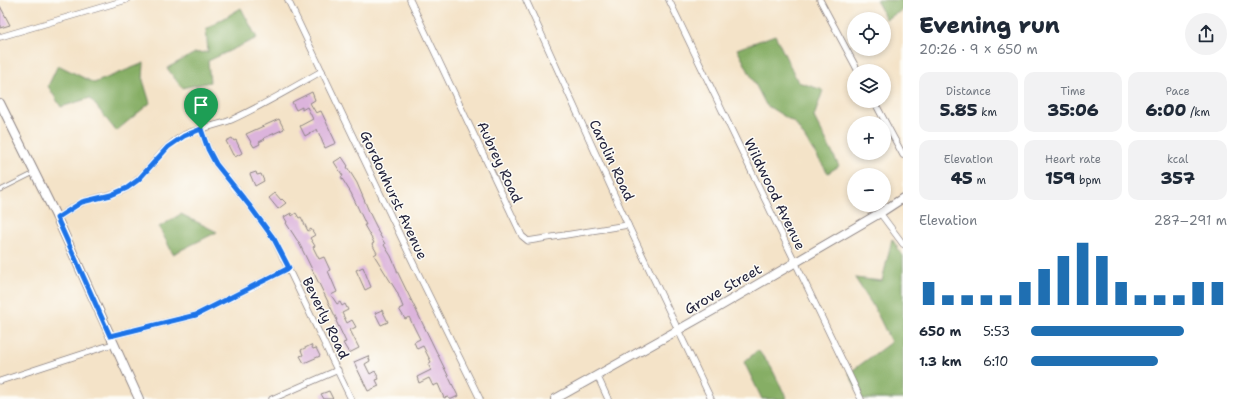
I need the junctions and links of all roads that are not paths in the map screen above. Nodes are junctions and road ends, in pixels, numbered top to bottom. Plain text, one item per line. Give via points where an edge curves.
1 (126, 0) edge
2 (288, 0) edge
3 (410, 0) edge
4 (526, 0) edge
5 (669, 0) edge
6 (820, 0) edge
7 (0, 37) edge
8 (854, 64) edge
9 (322, 71) junction
10 (0, 102) edge
11 (878, 108) edge
12 (201, 129) junction
13 (903, 155) edge
14 (35, 173) junction
15 (0, 190) edge
16 (903, 198) edge
17 (880, 213) junction
18 (57, 218) junction
19 (628, 224) junction
20 (903, 244) edge
21 (795, 263) junction
22 (289, 268) junction
23 (678, 330) junction
24 (110, 336) junction
25 (113, 344) junction
26 (338, 370) junction
27 (597, 375) junction
28 (0, 381) edge
29 (139, 399) edge
30 (272, 399) edge
31 (351, 399) edge
32 (480, 399) edge
33 (555, 399) edge
34 (608, 399) edge
35 (711, 399) edge
36 (861, 399) edge

1 - 7 street
2 - 9 street, Gordonhurst Avenue
3 - 19 street, Aubrey Road via 522,236 528,241
4 - 19 street, Carolin Road
5 - 21 street, Wildwood Avenue
6 - 8 street
9 - 12 street via 250,111 229,121
9 - 32 street, Gordonhurst Avenue
10 - 14 main road
11 - 13 street
12 - 18 street via 168,147 138,180 127,188 82,202
12 - 22 street, Beverly Road via 216,164 274,239
14 - 15 lane
14 - 18 main road
16 - 17 main road, Grove Street
17 - 20 street
17 - 21 main road, Grove Street
18 - 24 main road
19 - 23 street, Carolin Road
21 - 23 main road, Grove Street
21 - 36 street, Wildwood Avenue
22 - 24 street via 196,315
22 - 26 street, Beverly Road
23 - 27 main road, Grove Street
23 - 35 street, Carolin Road
24 - 25 main road
25 - 28 street
25 - 29 main road
26 - 30 street
26 - 31 street, Beverly Road
27 - 33 main road, Grove Street
27 - 34 street

